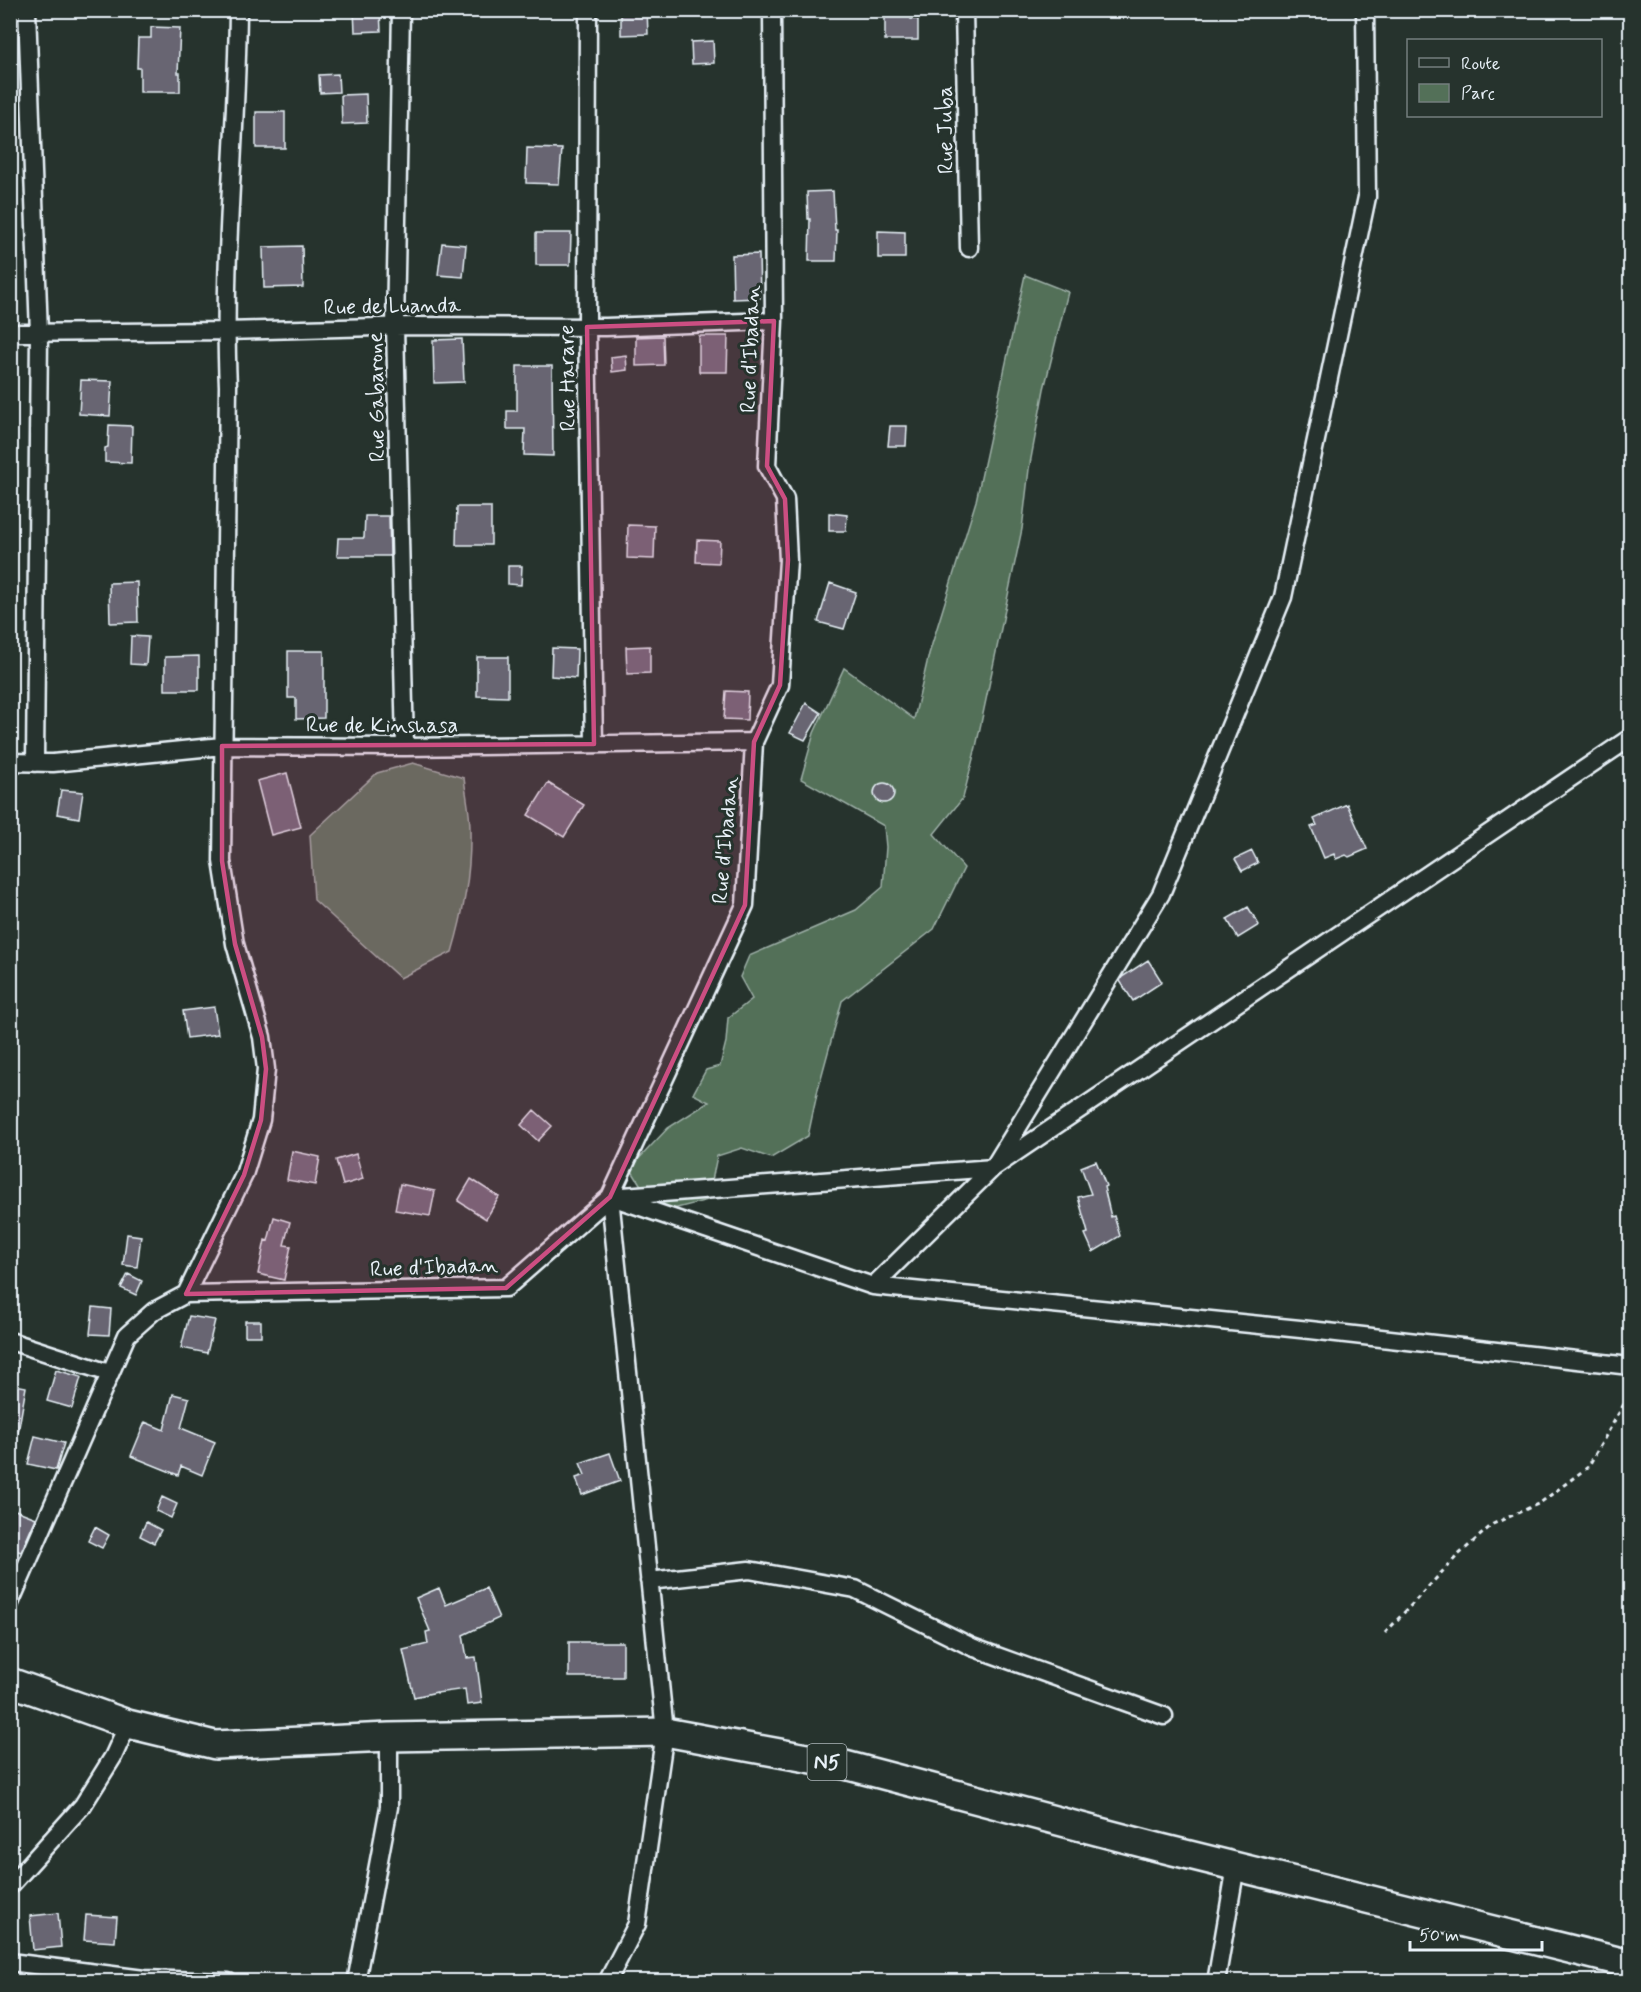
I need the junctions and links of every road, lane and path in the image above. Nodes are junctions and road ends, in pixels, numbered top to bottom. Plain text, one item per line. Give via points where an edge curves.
1 (27, 10) edge
2 (238, 10) edge
3 (401, 10) edge
4 (588, 10) edge
5 (772, 10) edge
6 (964, 10) edge
7 (1365, 10) edge
8 (969, 248) dead end
9 (774, 321) junction
10 (395, 326) junction
11 (587, 327) junction
12 (225, 331) junction
13 (10, 333) edge
14 (39, 333) junction
15 (1630, 738) edge
16 (754, 742) junction
17 (594, 744) junction
18 (222, 746) junction
19 (405, 747) junction
20 (10, 762) edge
21 (35, 763) junction
22 (993, 1168) junction
23 (610, 1197) junction
24 (873, 1286) junction
25 (186, 1294) junction
26 (10, 1341) edge
27 (1630, 1366) edge
28 (109, 1373) junction
29 (1630, 1389) edge
30 (649, 1581) junction
31 (10, 1603) edge
32 (1385, 1634) dead end
33 (10, 1682) edge
34 (1164, 1716) dead end
35 (128, 1724) junction
36 (665, 1732) junction
37 (389, 1737) junction
38 (1236, 1866) junction
39 (10, 1886) edge
40 (10, 1962) edge
41 (1630, 1964) edge
42 (230, 1982) edge
43 (356, 1982) edge
44 (607, 1982) edge
45 (1216, 1982) edge

1 - 14 street
2 - 12 street
3 - 10 street, Rue Gabarone
4 - 11 street, Rue Harare
5 - 9 street, Rue d'Ibadan
6 - 8 street, Rue Juba
7 - 22 street via 1367,197 1283,597 1161,894
9 - 11 street, Rue de Luanda
9 - 16 street, Rue d'Ibadan via 767,466 785,499 788,560 780,685
10 - 11 street, Rue de Luanda
10 - 12 street, Rue de Luanda
10 - 19 street, Rue Gabarone
11 - 17 street, Rue Harare
12 - 14 street, Rue de Luanda
12 - 18 street via 228,386
13 - 14 street, Rue de Luanda
14 - 21 street
15 - 22 street
16 - 17 street, Rue de Kinshasa
16 - 23 street, Rue d'Ibadan via 745,905
17 - 19 street, Rue de Kinshasa
18 - 19 street, Rue de Kinshasa
18 - 21 street, Rue de Kinshasa
18 - 25 street via 222,861 235,944 262,1037 266,1069 261,1120 244,1175
20 - 21 street, Rue de Kinshasa
22 - 23 street
22 - 24 street
23 - 24 street
23 - 25 street, Rue d'Ibadan via 506,1288
23 - 30 street
24 - 27 street
25 - 28 street via 154,1311 127,1335
26 - 28 street
28 - 31 street
29 - 32 path via 1588,1467 1540,1503 1493,1524 1457,1556
30 - 34 street via 749,1570 855,1589 972,1647
30 - 36 street
33 - 35 highway, N5
35 - 37 highway, N5 via 215,1745
35 - 39 street via 83,1805
36 - 37 highway, N5
36 - 38 highway, N5 via 845,1765
36 - 44 street via 637,1924
37 - 43 street via 389,1807
38 - 41 highway, N5
38 - 45 street
40 - 42 street via 144,1979

